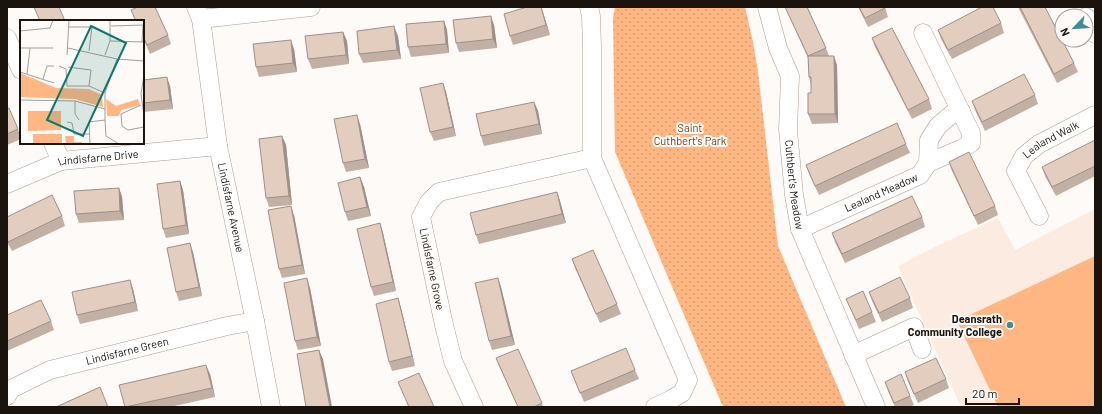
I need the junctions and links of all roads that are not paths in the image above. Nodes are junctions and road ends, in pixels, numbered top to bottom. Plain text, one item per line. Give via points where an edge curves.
1 (312, 7) edge
2 (589, 7) edge
3 (767, 7) edge
4 (199, 13) edge
5 (923, 33) dead end
6 (7, 38) edge
7 (20, 68) edge
8 (961, 111) junction
9 (1095, 115) edge
10 (53, 144) edge
11 (218, 146) junction
12 (592, 158) junction
13 (61, 161) junction
14 (928, 163) junction
15 (7, 184) edge
16 (1039, 216) dead end
17 (800, 229) junction
18 (255, 321) junction
19 (922, 349) dead end
20 (853, 355) junction
21 (7, 396) edge
22 (271, 407) edge
23 (474, 407) edge
24 (655, 407) edge
25 (876, 407) edge

1 - 4 street
2 - 12 street via 592,40
3 - 17 street, Cuthbert's Meadow via 778,48 790,76 788,130
4 - 11 street, Lindisfarne Avenue
5 - 8 street
6 - 7 street
8 - 14 street, Lealand Meadow via 938,126 929,140
8 - 14 street via 970,133 971,143
9 - 16 street, Lealand Walk via 1039,144 1024,156 1016,172
10 - 13 street
11 - 13 street, Lindisfarne Drive
11 - 18 street, Lindisfarne Avenue
12 - 23 street, Lindisfarne Grove via 440,192 429,202 421,217 453,361
12 - 24 street via 688,380 682,392
13 - 15 street, Lindisfarne Drive
14 - 17 street, Lealand Meadow via 920,175
17 - 20 street, Cuthbert's Meadow
18 - 21 street, Lindisfarne Green via 50,370 11,389
18 - 22 street, Lindisfarne Avenue
19 - 20 street via 914,327
20 - 25 street, Cuthbert's Meadow

